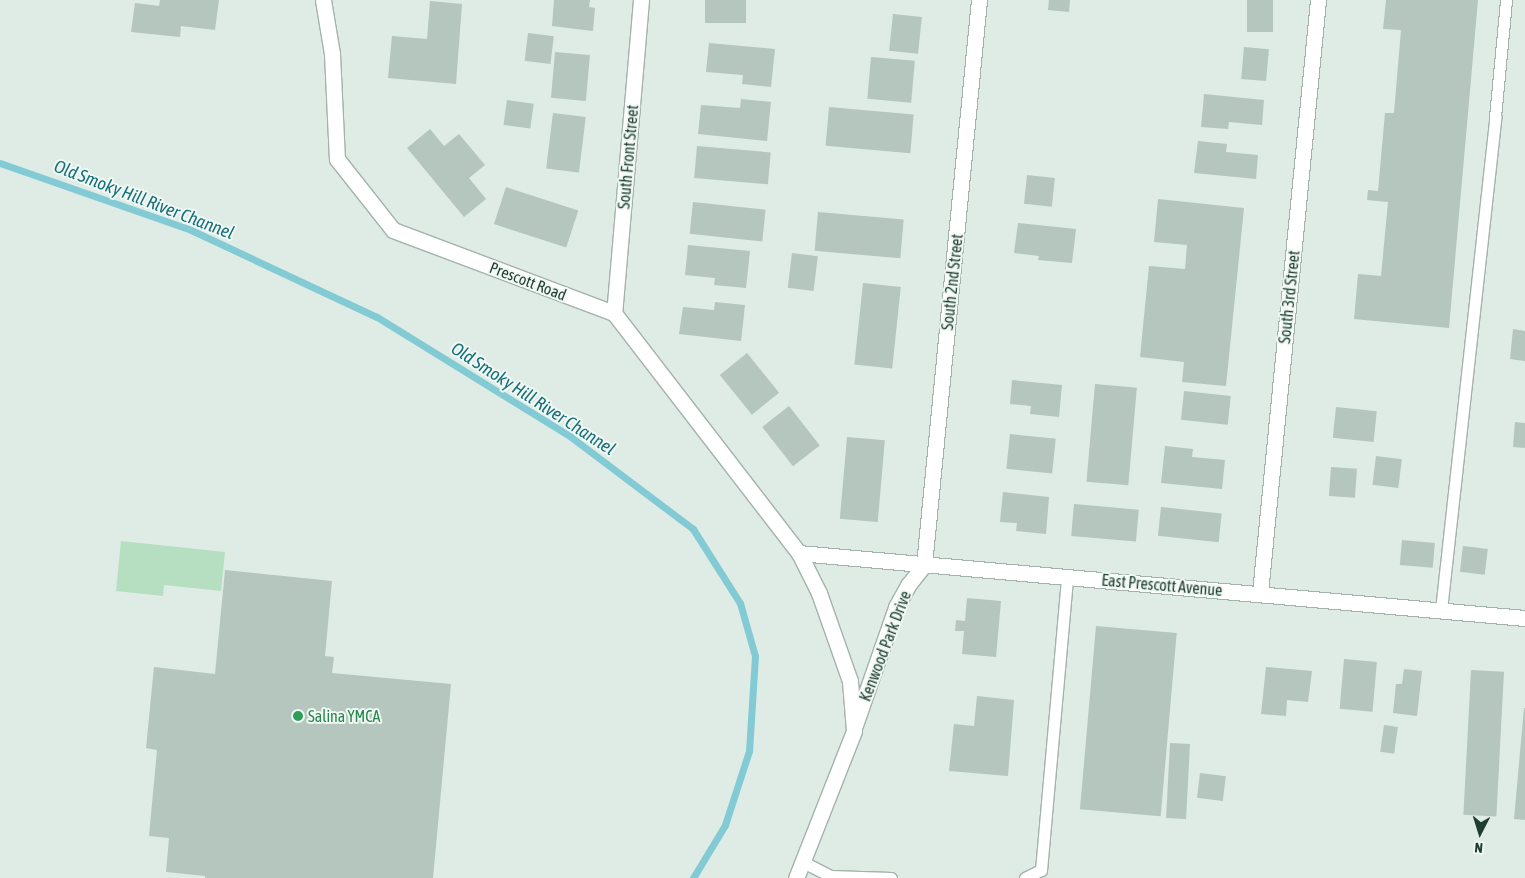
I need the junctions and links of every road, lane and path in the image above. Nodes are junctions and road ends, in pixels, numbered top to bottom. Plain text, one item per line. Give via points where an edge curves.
1 (323, 0) edge
2 (641, 0) edge
3 (979, 0) edge
4 (1318, 0) edge
5 (1506, 0) edge
6 (614, 313) junction
7 (799, 553) junction
8 (924, 565) junction
9 (1067, 577) junction
10 (1260, 593) junction
11 (1441, 610) junction
12 (1525, 618) edge
13 (854, 731) junction
14 (803, 862) junction
15 (796, 878) edge
16 (891, 878) edge
17 (1025, 878) edge

1 - 6 street, Prescott Road via 332,54 337,159 393,230
2 - 6 street, South Front Street
3 - 8 street, South 2nd Street
4 - 10 street, South 3rd Street
5 - 11 lane
6 - 7 street
7 - 8 street, East Prescott Avenue
7 - 13 street, Kenwood Park Drive via 820,593 850,681
8 - 9 street, East Prescott Avenue
8 - 13 street, Kenwood Park Drive via 908,584 896,607
9 - 10 street, East Prescott Avenue
9 - 17 lane via 1041,870
10 - 11 street, East Prescott Avenue
11 - 12 street, East Prescott Avenue
13 - 14 street, Kenwood Park Drive
14 - 15 street, Kenwood Park Drive
14 - 16 lane via 830,876

